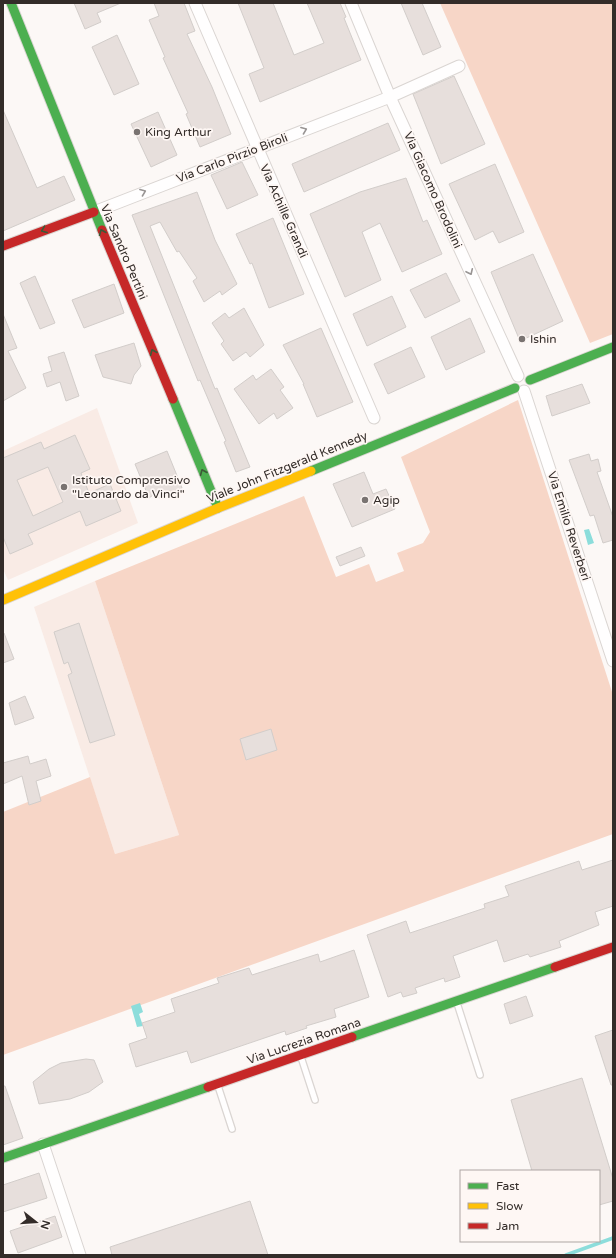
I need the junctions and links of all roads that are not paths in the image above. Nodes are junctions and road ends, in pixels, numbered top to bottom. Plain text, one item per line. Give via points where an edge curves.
1 (11, 3) edge
2 (195, 3) edge
3 (351, 3) edge
4 (459, 66) dead end
5 (390, 96) junction
6 (257, 148) junction
7 (94, 212) junction
8 (3, 246) edge
9 (613, 347) edge
10 (518, 376) junction
11 (530, 380) junction
12 (520, 390) junction
13 (374, 418) dead end
14 (218, 508) junction
15 (3, 600) edge
16 (613, 661) edge
17 (613, 947) edge
18 (456, 1001) junction
19 (301, 1055) junction
20 (480, 1075) dead end
21 (217, 1084) junction
22 (314, 1100) dead end
23 (232, 1129) dead end
24 (43, 1144) junction
25 (3, 1158) edge
26 (80, 1255) edge

1 - 7 street, Via Sandro Pertini
2 - 6 street, Via Achille Grandi
3 - 5 street, Via Giacomo Brodolini
4 - 5 street, Via Carlo Pirzio Biroli
6 -> 5 street, Via Carlo Pirzio Biroli
5 -> 10 street, Via Giacomo Brodolini
7 -> 6 street, Via Carlo Pirzio Biroli
6 - 13 street, Via Achille Grandi
7 -> 8 street, Via Carlo Pirzio Biroli
14 -> 7 street, Via Sandro Pertini
9 - 11 street
10 - 11 street via 525,375
10 - 12 street via 514,383
11 - 12 street via 529,388
12 - 14 street, Viale John Fitzgerald Kennedy
12 - 16 street, Via Emilio Reverberi
14 - 15 street, Viale John Fitzgerald Kennedy
17 - 18 street, Via Lucrezia Romana
18 - 19 street, Via Lucrezia Romana
18 - 20 lane
19 - 21 street, Via Lucrezia Romana
19 - 22 lane
21 - 23 lane
21 - 24 street, Via Lucrezia Romana
24 - 25 street, Via Lucrezia Romana
24 - 26 street

